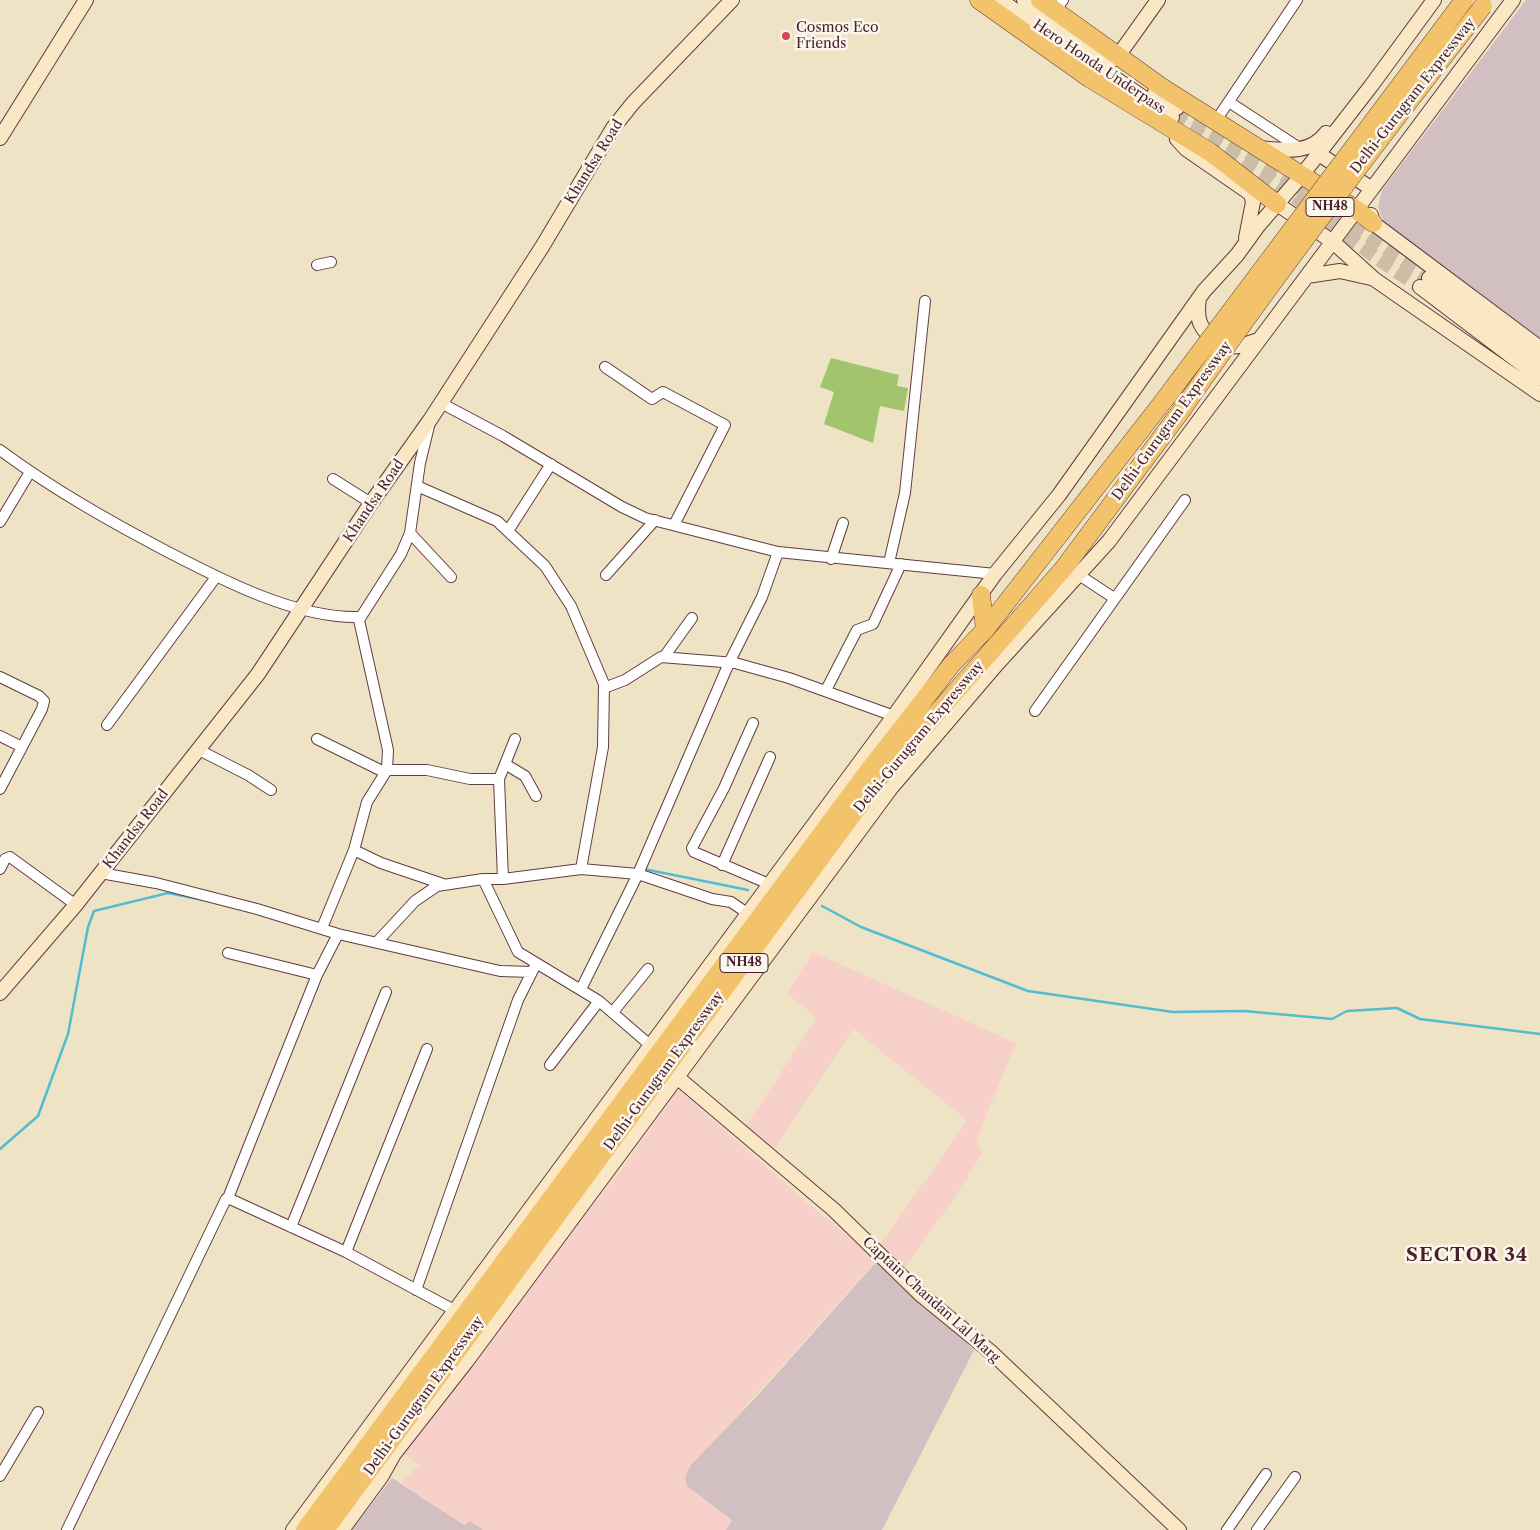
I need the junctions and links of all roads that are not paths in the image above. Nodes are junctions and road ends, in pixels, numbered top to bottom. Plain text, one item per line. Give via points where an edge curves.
1 (86, 0) edge
2 (732, 0) edge
3 (979, 0) edge
4 (1000, 0) edge
5 (1024, 0) edge
6 (1040, 0) edge
7 (1158, 0) edge
8 (1297, 0) edge
9 (1434, 0) edge
10 (1464, 0) edge
11 (1512, 0) edge
12 (1485, 3) edge
13 (1059, 5) edge
14 (1118, 56) junction
15 (1361, 98) junction
16 (1229, 102) junction
17 (1175, 119) junction
18 (1215, 122) junction
19 (0, 138) edge
20 (1256, 148) junction
21 (1301, 149) junction
22 (1319, 154) junction
23 (1302, 175) junction
24 (1375, 186) junction
25 (1271, 199) junction
26 (1357, 210) junction
27 (1373, 223) junction
28 (1333, 242) junction
29 (1245, 244) junction
30 (331, 262) dead end
31 (317, 265) dead end
32 (1307, 276) junction
33 (1374, 279) junction
34 (1200, 298) junction
35 (925, 301) dead end
36 (1259, 340) junction
37 (1540, 348) edge
38 (1540, 362) edge
39 (605, 367) dead end
40 (1540, 378) edge
41 (1540, 394) edge
42 (441, 403) junction
43 (430, 420) junction
44 (0, 450) edge
45 (551, 464) junction
46 (30, 472) junction
47 (332, 479) dead end
48 (417, 486) junction
49 (1185, 500) dead end
50 (371, 503) junction
51 (655, 520) junction
52 (0, 522) edge
53 (844, 523) dead end
54 (674, 525) junction
55 (508, 531) junction
56 (410, 532) junction
57 (778, 552) junction
58 (831, 558) junction
59 (889, 562) junction
60 (901, 564) junction
61 (995, 574) junction
62 (1079, 574) junction
63 (606, 575) dead end
64 (216, 577) junction
65 (451, 577) dead end
66 (981, 595) junction
67 (1114, 598) junction
68 (303, 608) junction
69 (360, 618) junction
70 (692, 618) dead end
71 (985, 630) junction
72 (664, 657) junction
73 (729, 663) junction
74 (998, 664) junction
75 (0, 677) edge
76 (966, 679) junction
77 (604, 688) junction
78 (826, 690) junction
79 (943, 705) junction
80 (1034, 711) dead end
81 (894, 716) junction
82 (753, 723) dead end
83 (107, 725) dead end
84 (941, 728) junction
85 (0, 736) edge
86 (317, 739) dead end
87 (515, 739) dead end
88 (22, 747) junction
89 (199, 750) junction
90 (770, 757) dead end
91 (505, 764) junction
92 (387, 770) junction
93 (499, 779) junction
94 (0, 789) edge
95 (272, 790) dead end
96 (536, 796) dead end
97 (354, 850) junction
98 (722, 865) junction
99 (581, 868) junction
100 (0, 869) edge
101 (101, 873) junction
102 (638, 874) junction
103 (503, 878) junction
104 (483, 879) junction
105 (443, 884) junction
106 (769, 884) junction
107 (76, 905) junction
108 (747, 913) junction
109 (322, 928) junction
110 (338, 934) junction
111 (738, 935) junction
112 (378, 942) junction
113 (228, 953) dead end
114 (534, 968) junction
115 (648, 969) dead end
116 (317, 975) junction
117 (580, 989) junction
118 (386, 992) dead end
119 (0, 994) edge
120 (599, 1001) junction
121 (613, 1012) junction
122 (650, 1044) junction
123 (427, 1049) dead end
124 (550, 1066) dead end
125 (677, 1076) junction
126 (228, 1198) junction
127 (291, 1227) junction
128 (346, 1252) junction
129 (416, 1290) junction
130 (454, 1310) junction
131 (38, 1412) dead end
132 (1266, 1474) dead end
133 (0, 1476) edge
134 (1295, 1477) dead end
135 (67, 1530) edge
136 (293, 1530) edge
137 (304, 1530) edge
138 (325, 1530) edge
139 (342, 1530) edge
140 (1179, 1530) edge
141 (1227, 1530) edge
142 (1257, 1530) edge

1 - 19 main road
2 - 42 main road, Khandsa Road via 613,128 542,247
3 - 17 highway via 1089,78
4 - 17 main road, Hero Honda Underpass
5 - 17 main road, Hero Honda Underpass
6 - 13 highway
7 - 14 main road
8 - 16 street
9 - 15 main road
10 - 71 highway, Delhi-Gurugram Expressway / NH48, bridge via 1165,399
11 - 24 main road
12 - 76 highway, Delhi-Gurugram Expressway / NH48, bridge via 1366,155 1064,568
13 - 14 highway
14 - 18 highway
15 - 21 main road via 1347,107 1321,141
15 - 22 main road
16 - 18 street
16 - 21 street
17 - 25 highway via 1216,157
17 - 29 main road via 1177,139 1186,149 1251,194 1253,202
18 - 20 highway
20 - 21 main road
20 - 23 highway
22 - 23 main road
22 - 24 main road
23 - 25 main road
23 - 26 highway
24 - 26 main road
24 - 27 main road via 1368,206
25 - 28 main road
25 - 29 main road
26 - 27 highway
26 - 28 main road
27 - 37 main road
28 - 32 main road
28 - 33 main road
29 - 34 main road
30 - 31 street
32 - 33 main road via 1340,271
32 - 36 main road
33 - 41 main road
34 - 36 main road via 1198,320 1222,347
34 - 61 main road via 1059,495
35 - 59 street via 905,493
36 - 62 main road via 1109,541
38 - 40 main road via 1425,283
39 - 54 street via 652,399 663,392 725,425
42 - 43 main road, Khandsa Road
42 - 45 street
43 - 48 street
43 - 50 main road, Khandsa Road
44 - 46 street
45 - 51 street via 622,507
45 - 55 street
46 - 52 street
46 - 64 street via 120,527
47 - 50 street
48 - 55 street via 497,520
48 - 56 street
49 - 67 street
50 - 68 main road, Khandsa Road
51 - 54 street
51 - 63 street
53 - 58 street
54 - 57 street
55 - 77 street via 545,566 563,591
56 - 65 street
56 - 69 street via 401,554
57 - 58 street
57 - 73 street via 762,597
58 - 59 street
59 - 60 street
60 - 61 street
60 - 78 street via 873,624 856,630
61 - 66 main road
62 - 67 street
62 - 74 main road
64 - 68 street
64 - 83 street
66 - 71 highway
66 - 81 main road
67 - 80 street
68 - 69 street
68 - 89 main road, Khandsa Road via 258,674
69 - 92 street via 388,750
70 - 72 street
71 - 111 highway, Delhi-Gurugram Expressway / NH48 via 952,664
72 - 73 street
72 - 77 street via 626,680
73 - 78 street via 751,666
73 - 102 street
74 - 76 highway
74 - 84 main road
75 - 88 street via 43,699 42,709
76 - 79 highway, Delhi-Gurugram Expressway / NH48
77 - 99 street via 603,747
78 - 81 street
79 - 84 highway
79 - 138 highway, Delhi-Gurugram Expressway / NH48 via 878,780
81 - 106 main road
82 - 98 street via 724,788 692,846 694,852
84 - 125 main road via 891,788
85 - 88 street
86 - 92 street via 373,767
87 - 91 street
88 - 94 street
89 - 95 street
89 - 101 main road, Khandsa Road
90 - 98 street
91 - 93 street
91 - 96 street via 524,776
92 - 93 street via 427,770 470,779
92 - 97 street via 367,802
93 - 103 street
97 - 105 street via 381,863
97 - 109 street
98 - 106 street
99 - 102 street
99 - 103 street
100 - 107 street via 5,859 10,857
101 - 107 main road, Khandsa Road
101 - 109 street via 165,885
102 - 108 street via 712,899 731,902
102 - 117 street
103 - 104 street
104 - 105 street
104 - 114 street via 515,948
105 - 112 street via 415,901
106 - 108 main road
107 - 119 main road, Khandsa Road
108 - 111 main road
109 - 110 street
110 - 112 street
110 - 116 street
111 - 122 main road
111 - 137 highway, Delhi-Gurugram Expressway / NH48
112 - 114 street via 500,971
113 - 116 street
114 - 117 street
114 - 129 street via 518,1000
115 - 121 street
116 - 126 street
117 - 120 street
118 - 127 street
120 - 121 street
120 - 124 street
121 - 122 street
122 - 130 main road
123 - 128 street
125 - 139 main road via 394,1454 382,1477
125 - 140 main road, Captain Chandan Lal Marg via 834,1210 929,1302 992,1353
126 - 127 street
126 - 135 street
127 - 128 street
128 - 129 street
129 - 130 street
130 - 136 main road
131 - 133 street
132 - 141 street
134 - 142 street

